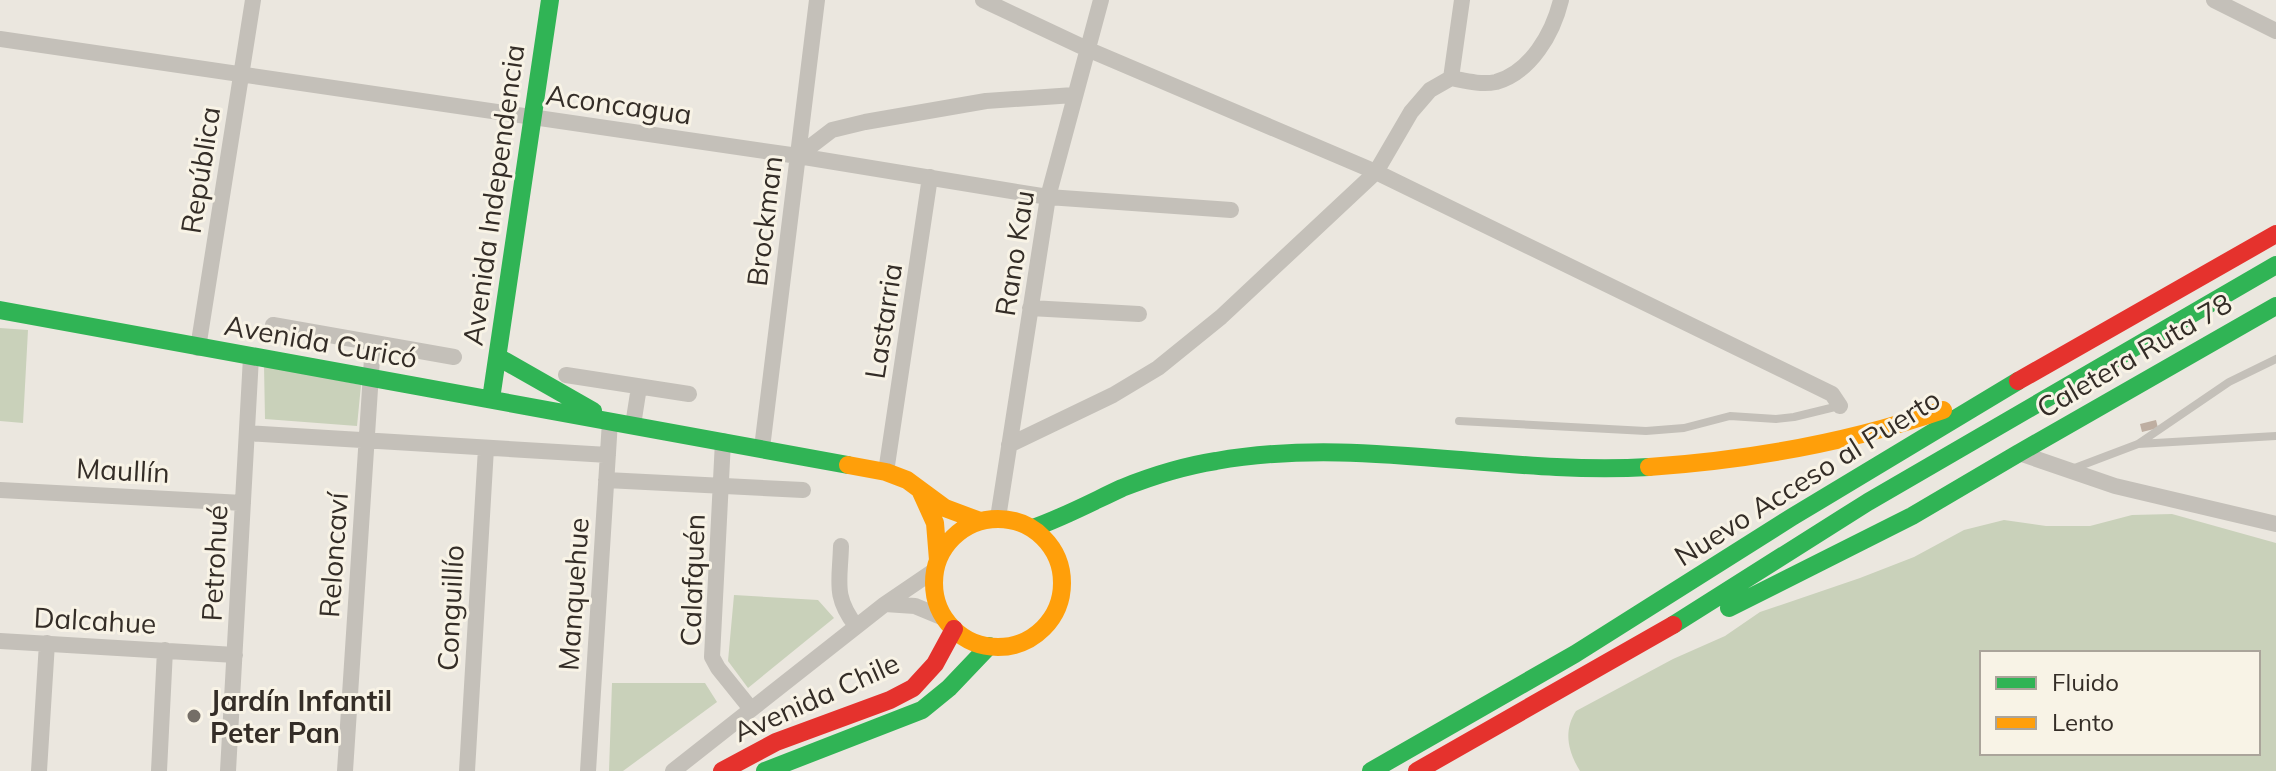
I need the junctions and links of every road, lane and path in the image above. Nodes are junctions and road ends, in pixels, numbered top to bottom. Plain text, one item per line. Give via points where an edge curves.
1 (253, 0) edge
2 (550, 0) edge
3 (817, 0) edge
4 (983, 0) edge
5 (1101, 0) edge
6 (1462, 0) edge
7 (1561, 0) edge
8 (2214, 0) edge
9 (2276, 31) edge
10 (0, 39) edge
11 (1087, 49) junction
12 (241, 76) junction
13 (1451, 78) junction
14 (1074, 95) junction
15 (532, 117) junction
16 (798, 156) junction
17 (1376, 172) junction
18 (930, 177) junction
19 (1048, 197) junction
20 (1231, 210) dead end
21 (2276, 234) edge
22 (2276, 265) edge
23 (2276, 306) edge
24 (1030, 308) junction
25 (0, 310) edge
26 (1139, 314) dead end
27 (273, 325) dead end
28 (373, 343) junction
29 (198, 348) junction
30 (251, 357) junction
31 (454, 357) dead end
32 (498, 357) junction
33 (2276, 359) edge
34 (566, 375) dead end
35 (370, 379) junction
36 (2020, 380) junction
37 (639, 387) junction
38 (689, 394) dead end
39 (491, 399) junction
40 (1840, 406) joint
41 (610, 421) junction
42 (1459, 421) dead end
43 (633, 425) junction
44 (247, 433) junction
45 (2276, 436) edge
46 (366, 441) junction
47 (723, 441) junction
48 (2138, 444) junction
49 (1009, 445) junction
50 (486, 448) junction
51 (762, 448) junction
52 (2019, 453) junction
53 (608, 455) junction
54 (2068, 471) junction
55 (886, 472) junction
56 (606, 480) junction
57 (722, 486) junction
58 (0, 490) edge
59 (803, 490) dead end
60 (921, 492) junction
61 (243, 503) junction
62 (989, 520) junction
63 (2276, 524) edge
64 (1033, 528) junction
65 (841, 546) dead end
66 (937, 565) junction
67 (885, 604) junction
68 (949, 624) junction
69 (856, 626) junction
70 (1649, 640) junction
71 (0, 641) edge
72 (47, 643) junction
73 (989, 646) junction
74 (165, 650) junction
75 (235, 655) junction
76 (751, 709) junction
77 (39, 771) edge
78 (159, 771) edge
79 (228, 771) edge
80 (345, 771) edge
81 (467, 771) edge
82 (588, 771) edge
83 (673, 771) edge
84 (722, 771) edge
85 (765, 771) edge
86 (1371, 771) edge
87 (1417, 771) edge

1 - 12 street, República
2 - 15 main road, Avenida Independencia
3 - 16 street, Brockman
4 - 11 street
5 - 11 street, Rano Kau
6 - 13 street
7 - 13 street via 1541,47 1522,68 1497,81
8 - 9 street
10 - 12 street, Aconcagua
11 - 14 street, Rano Kau
11 - 17 street
12 - 15 street, Aconcagua
12 - 29 street, República
13 - 17 street via 1430,90 1411,112
14 - 16 street via 986,101 865,122 832,130
14 - 19 street, Rano Kau
15 - 16 street, Aconcagua
15 - 32 main road, Avenida Independencia
16 - 18 street, Aconcagua
16 - 51 street, Brockman
17 - 40 street via 1832,394
17 - 49 street via 1231,309 1158,368
18 - 19 street, Aconcagua
18 - 55 street, Lastarria
19 - 20 street, Aconcagua
19 - 24 street, Rano Kau
21 - 36 main road, Nuevo Acceso al Puerto
22 - 70 main road, Nuevo Acceso al Puerto via 1881,494
23 - 52 main road, Caletera Ruta 78
24 - 26 street
24 - 49 street, Rano Kau
25 - 29 main road, Avenida Curicó
27 - 28 street, Avenida Curicó
28 - 31 street, Avenida Curicó
28 - 35 street, Reloncaví
29 - 30 main road, Avenida Curicó
30 - 35 main road, Avenida Curicó
30 - 44 street, Petrohué
32 - 39 main road, Avenida Independencia
32 - 41 main road
33 - 48 lane via 2229,382
34 - 37 street
35 - 39 main road, Avenida Curicó
35 - 46 street, Reloncaví
36 - 64 main road via 1885,429 1675,465 1585,468 1315,453 1245,456 1150,478
36 - 86 main road, Nuevo Acceso al Puerto via 1575,654
37 - 38 street
37 - 43 street
39 - 41 main road, Avenida Curicó
40 - 42 lane via 1794,417 1730,416 1646,431
41 - 43 main road, Avenida Curicó
41 - 53 street, Manquehue
43 - 47 main road, Avenida Curicó
44 - 46 street
44 - 61 street, Petrohué
45 - 48 lane
46 - 50 street
46 - 80 street, Reloncaví
47 - 51 main road, Avenida Curicó
47 - 57 street, Calafquén
48 - 54 lane
49 - 62 street, Rano Kau
50 - 53 street
50 - 81 street, Conguillío
51 - 55 main road, Avenida Curicó
52 - 54 street
52 - 70 main road, Caletera Ruta 78 via 1855,546 1731,607
53 - 56 street, Manquehue
54 - 63 street
55 - 60 main road, Avenida Curicó
56 - 57 street
56 - 82 street, Manquehue
57 - 59 street
57 - 76 street, Calafquén via 712,657
58 - 61 street, Maullín
60 - 62 main road, Avenida Curicó via 945,508
60 - 66 main road via 935,523
61 - 75 street, Petrohué
62 - 64 main road
62 - 66 main road via 954,536
64 - 73 main road via 1060,562 1059,605 1031,638
65 - 69 street via 840,600
66 - 67 street
66 - 68 main road via 935,595
67 - 68 street via 915,606
67 - 69 street
68 - 73 main road via 964,637
68 - 84 main road, Avenida Chile via 935,664 913,688 776,742
69 - 76 street
70 - 87 main road, Nuevo Acceso al Puerto
71 - 72 street, Dalcahue
72 - 74 street, Dalcahue
72 - 77 street
73 - 85 main road, Avenida Chile via 922,710
74 - 75 street, Dalcahue
74 - 78 street
75 - 79 street, Petrohué
76 - 83 street

